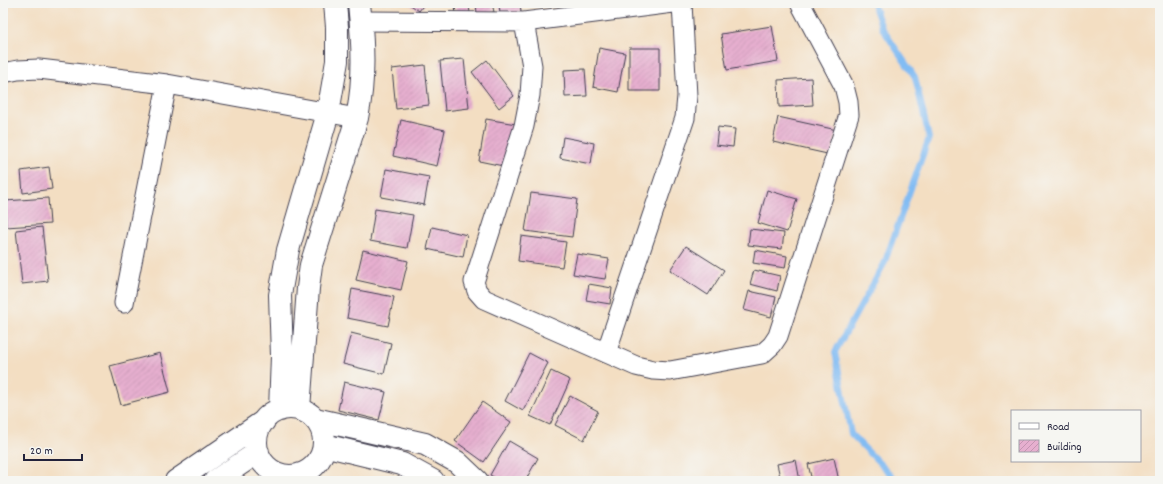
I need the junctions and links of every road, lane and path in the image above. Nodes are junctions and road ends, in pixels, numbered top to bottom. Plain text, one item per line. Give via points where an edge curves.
1 (335, 3) edge
2 (673, 3) edge
3 (682, 3) edge
4 (800, 3) edge
5 (360, 12) edge
6 (524, 22) junction
7 (3, 73) edge
8 (167, 84) junction
9 (328, 113) junction
10 (357, 118) junction
11 (124, 304) dead end
12 (606, 353) junction
13 (289, 415) junction
14 (324, 445) junction
15 (258, 452) junction
16 (176, 481) edge
17 (215, 481) edge
18 (433, 481) edge
19 (477, 481) edge

1 - 9 street via 337,61
2 - 6 street
3 - 12 street via 687,96 685,118
4 - 12 street via 844,86 849,114 778,336 762,354 670,371 636,366
5 - 6 street
5 - 10 street via 363,75
6 - 12 street via 532,66 530,95 524,126 474,282 484,299
7 - 8 street via 39,69
8 - 9 street
8 - 11 street
9 - 10 street
9 - 13 street via 288,250 280,294 282,356
10 - 13 street via 312,265
13 - 14 street via 320,427
13 - 15 street via 258,430
13 - 16 street
13 - 19 street via 426,444 457,462
14 - 15 street via 317,462 302,474 294,476 275,473 265,464
14 - 18 street via 402,464
15 - 17 street

